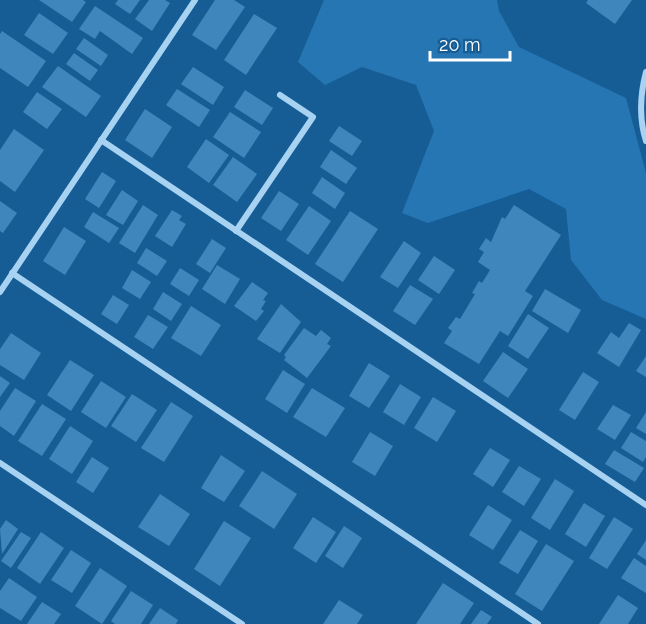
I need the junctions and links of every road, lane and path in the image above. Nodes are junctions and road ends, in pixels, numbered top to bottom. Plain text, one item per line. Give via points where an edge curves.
1 (195, 0) edge
2 (646, 72) edge
3 (280, 95) dead end
4 (101, 140) junction
5 (646, 141) edge
6 (236, 231) junction
7 (12, 273) junction
8 (0, 292) edge
9 (0, 463) edge
10 (646, 505) edge
11 (242, 624) edge
12 (538, 624) edge

1 - 4 street
2 - 5 street via 641,125
3 - 6 street via 313,117
4 - 6 street
4 - 7 street
6 - 10 street
7 - 8 street
7 - 12 street
9 - 11 street

